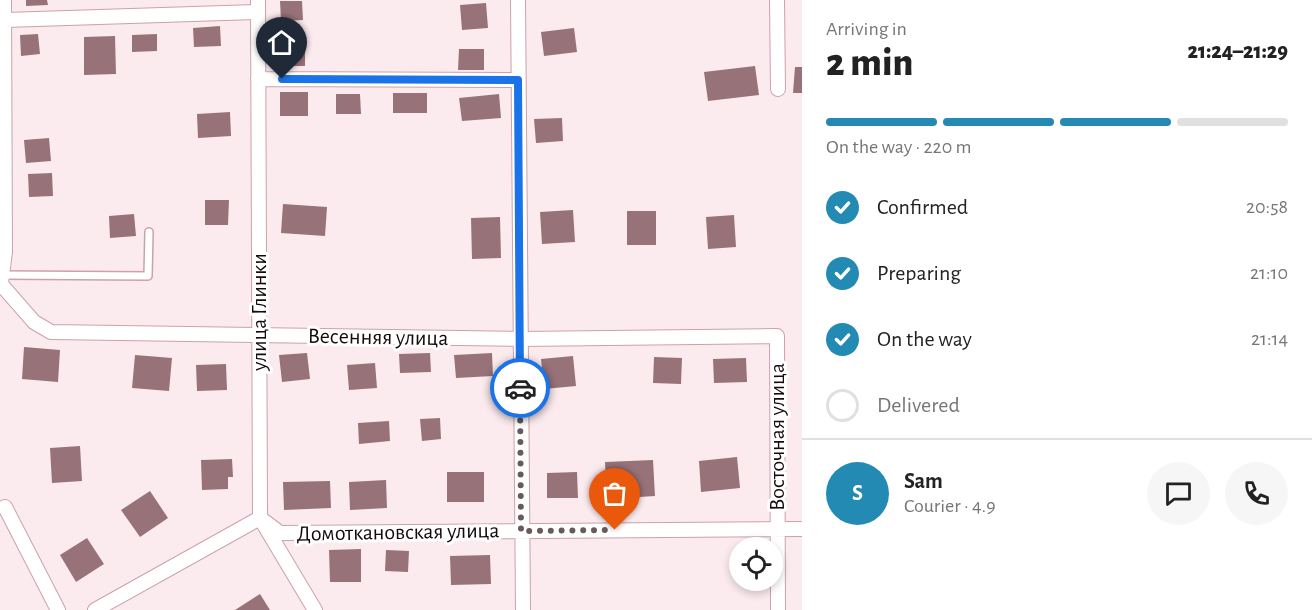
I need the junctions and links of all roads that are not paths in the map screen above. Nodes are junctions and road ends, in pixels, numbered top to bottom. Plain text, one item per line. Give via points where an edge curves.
1 (4, 0) edge
2 (518, 0) edge
3 (777, 0) edge
4 (258, 6) edge
5 (5, 20) junction
6 (258, 79) junction
7 (518, 80) junction
8 (3, 84) edge
9 (778, 89) dead end
10 (149, 232) dead end
11 (1, 280) edge
12 (260, 335) junction
13 (777, 336) joint
14 (520, 339) junction
15 (5, 507) dead end
16 (261, 518) junction
17 (778, 529) junction
18 (802, 529) edge
19 (521, 531) junction
20 (58, 610) edge
21 (95, 610) edge
22 (315, 610) edge
23 (523, 610) edge
24 (778, 610) edge

1 - 5 street
2 - 7 street
3 - 9 street
4 - 5 street
4 - 6 street, улица Глинки
5 - 8 street
6 - 7 street
6 - 12 street, улица Глинки
7 - 14 street
8 - 11 street via 5,252
10 - 11 lane via 148,276
11 - 12 street, Весенняя улица via 33,322 51,332
12 - 14 street, Весенняя улица
12 - 16 street, улица Глинки
13 - 14 street, Весенняя улица
13 - 17 street, Восточная улица
14 - 19 street
15 - 20 street
16 - 19 street, Домоткановская улица via 280,533
16 - 21 street
16 - 22 street
17 - 18 street, Домоткановская улица
17 - 19 street, Домоткановская улица
17 - 24 street, Восточная улица
19 - 23 street

